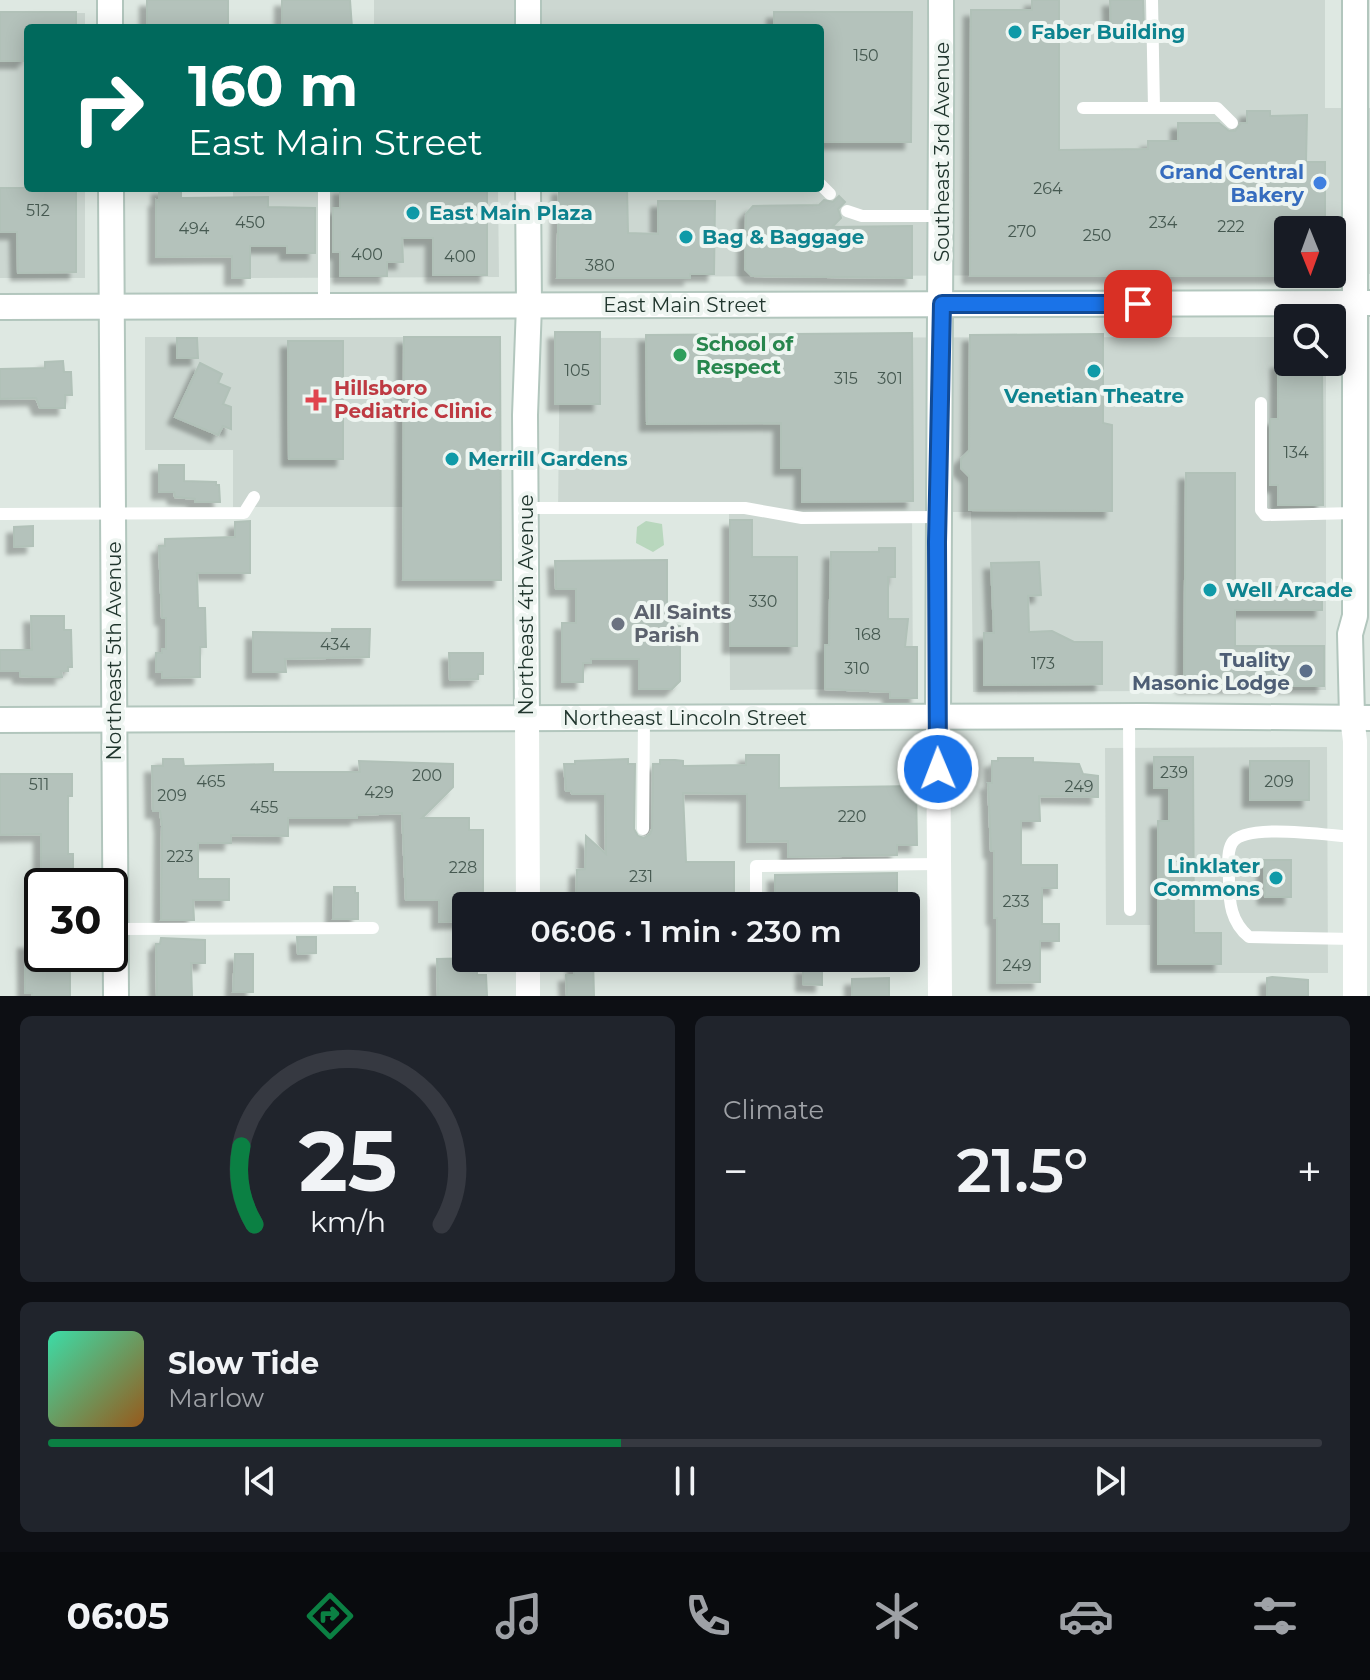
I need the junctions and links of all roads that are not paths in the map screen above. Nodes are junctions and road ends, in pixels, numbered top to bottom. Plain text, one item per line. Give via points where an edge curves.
1 (110, 0) edge
2 (528, 0) edge
3 (941, 0) edge
4 (1152, 0) edge
5 (1355, 0) edge
6 (110, 24) edge
7 (528, 24) edge
8 (1362, 98) edge
9 (1083, 108) dead end
10 (1154, 108) junction
11 (1232, 123) dead end
12 (824, 188) edge
13 (111, 192) edge
14 (324, 192) edge
15 (528, 192) edge
16 (830, 194) dead end
17 (847, 211) dead end
18 (942, 216) junction
19 (1363, 303) edge
20 (942, 304) junction
21 (529, 305) junction
22 (324, 306) junction
23 (0, 307) edge
24 (111, 307) junction
25 (1261, 403) dead end
26 (254, 497) dead end
27 (526, 508) junction
28 (114, 512) junction
29 (1355, 513) junction
30 (0, 514) edge
31 (938, 517) junction
32 (938, 717) junction
33 (1129, 717) junction
34 (527, 718) junction
35 (644, 718) junction
36 (1361, 718) edge
37 (0, 720) edge
38 (115, 720) junction
39 (643, 829) dead end
40 (1355, 837) junction
41 (939, 864) junction
42 (115, 868) edge
43 (528, 892) edge
44 (756, 892) edge
45 (1130, 910) dead end
46 (373, 928) dead end
47 (128, 929) edge
48 (1355, 939) junction
49 (116, 972) edge
50 (528, 972) edge
51 (116, 996) edge
52 (528, 996) edge
53 (940, 996) edge
54 (1355, 996) edge

1 - 6 street
2 - 7 street
3 - 18 street, Southeast 3rd Avenue
4 - 10 lane
5 - 8 street
8 - 19 street
9 - 10 lane
10 - 11 lane via 1217,108
12 - 16 lane
13 - 24 street, Northeast 5th Avenue
14 - 22 lane
15 - 21 street, Northeast 4th Avenue
17 - 18 lane via 862,216
18 - 20 street, Southeast 3rd Avenue
19 - 20 street, East Main Street
19 - 29 street
20 - 21 street, East Main Street
20 - 31 street, Southeast 3rd Avenue
21 - 22 street, East Main Street
21 - 27 street, Northeast 4th Avenue
22 - 24 street, East Main Street
23 - 24 street, East Main Street
24 - 28 street, Northeast 5th Avenue
25 - 29 lane via 1265,515
26 - 28 lane via 244,513
27 - 31 lane via 745,508 802,518
27 - 34 street, Northeast 4th Avenue
28 - 30 lane
28 - 38 street, Northeast 5th Avenue
29 - 36 street via 1355,616 1350,634
31 - 32 street, Southeast 3rd Avenue
32 - 33 street, Northeast Lincoln Street
32 - 35 street, Northeast Lincoln Street
32 - 41 street, Southeast 3rd Avenue
33 - 36 street, Northeast Lincoln Street
33 - 45 lane
34 - 35 street, Northeast Lincoln Street
34 - 38 street, Northeast Lincoln Street
34 - 43 street, Northeast 4th Avenue
35 - 39 lane
36 - 40 street via 1355,741
37 - 38 street, Northeast Lincoln Street
38 - 42 street, Northeast 5th Avenue
40 - 48 street
40 - 48 lane via 1281,831 1241,835 1232,842 1229,867 1232,914 1249,937
41 - 44 lane via 756,866
41 - 53 street, Southeast 3rd Avenue
46 - 47 lane
48 - 54 street
49 - 51 street, Northeast 5th Avenue
50 - 52 street

